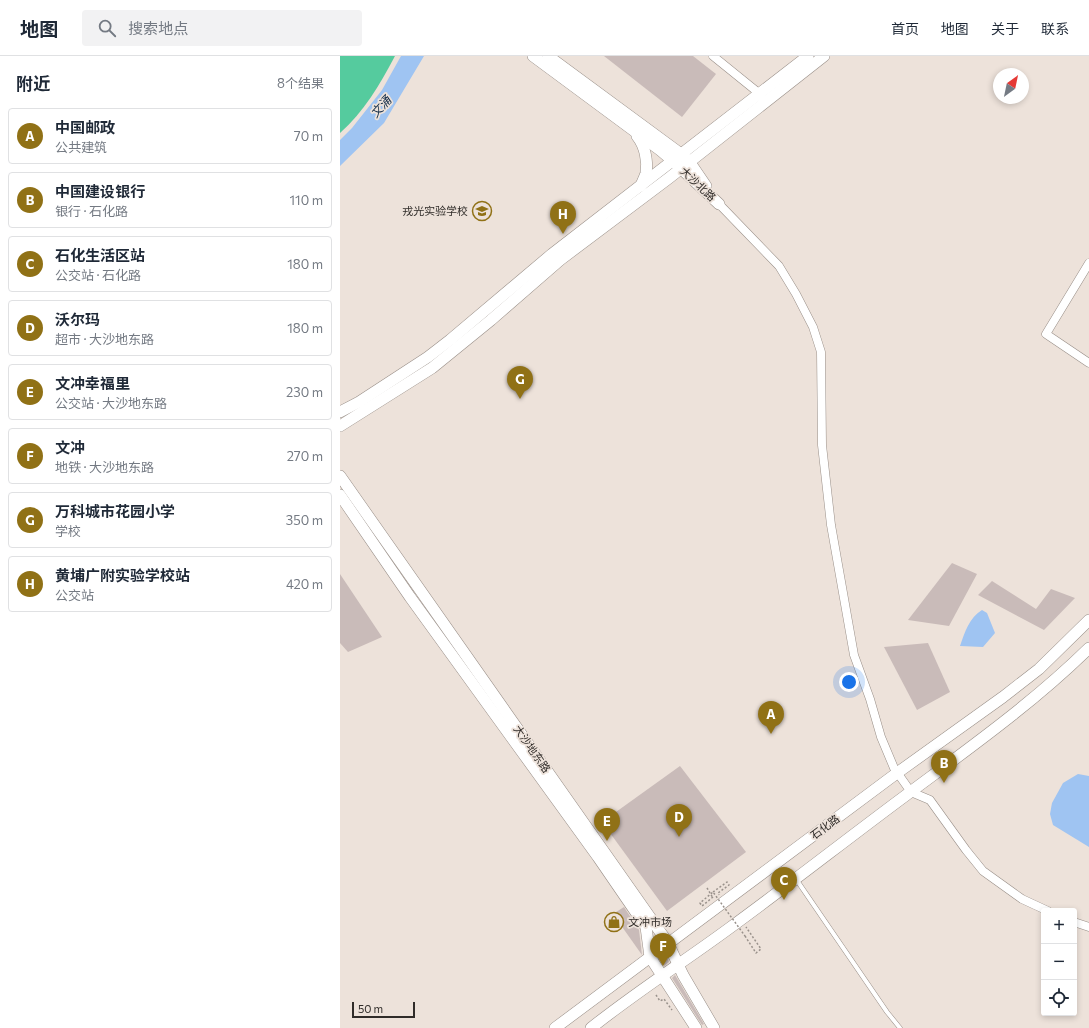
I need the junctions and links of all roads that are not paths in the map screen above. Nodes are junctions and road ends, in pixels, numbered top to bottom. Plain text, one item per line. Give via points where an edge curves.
1 (533, 56) edge
2 (548, 56) edge
3 (713, 56) edge
4 (808, 56) edge
5 (824, 56) edge
6 (763, 98) junction
7 (635, 132) junction
8 (681, 161) junction
9 (640, 186) junction
10 (719, 204) joint
11 (1089, 263) edge
12 (1089, 363) edge
13 (340, 412) edge
14 (340, 426) edge
15 (340, 476) edge
16 (340, 495) edge
17 (1089, 620) edge
18 (1089, 648) edge
19 (897, 773) junction
20 (911, 792) junction
21 (796, 879) junction
22 (1042, 908) edge
23 (1077, 923) edge
24 (1089, 927) edge
25 (668, 943) junction
26 (650, 957) junction
27 (679, 965) junction
28 (662, 975) junction
29 (556, 1028) edge
30 (591, 1028) edge
31 (696, 1028) edge
32 (714, 1028) edge
33 (900, 1028) edge

1 - 7 main road, 大沙北路
2 - 8 main road, 大沙北路
3 - 6 street
4 - 6 main road
5 - 6 main road
6 - 8 main road
7 - 8 main road, 大沙北路
7 - 9 main road via 645,153 646,174
8 - 9 main road
8 - 10 main road, 大沙北路
8 - 14 main road via 432,368
9 - 13 main road via 552,254 428,357
10 - 19 street via 779,266 813,327 821,352 822,445 829,510 854,655 885,748
11 - 12 street via 1046,334
15 - 25 main road, 大沙地东路
16 - 26 main road, 大沙地东路 via 646,927
17 - 19 main road, 石化路 via 1033,674 965,726
18 - 20 main road via 1030,701
19 - 20 street
19 - 25 main road, 石化路
20 - 21 main road
20 - 22 street via 930,800 983,871 1022,899
21 - 27 main road
21 - 33 lane
23 - 24 street
25 - 26 main road, 石化路
25 - 27 main road, 大沙地东路
26 - 28 main road, 大沙地东路
26 - 29 main road, 石化路
27 - 28 main road
27 - 32 main road, 大沙地东路
28 - 30 main road
28 - 31 main road, 大沙地东路

